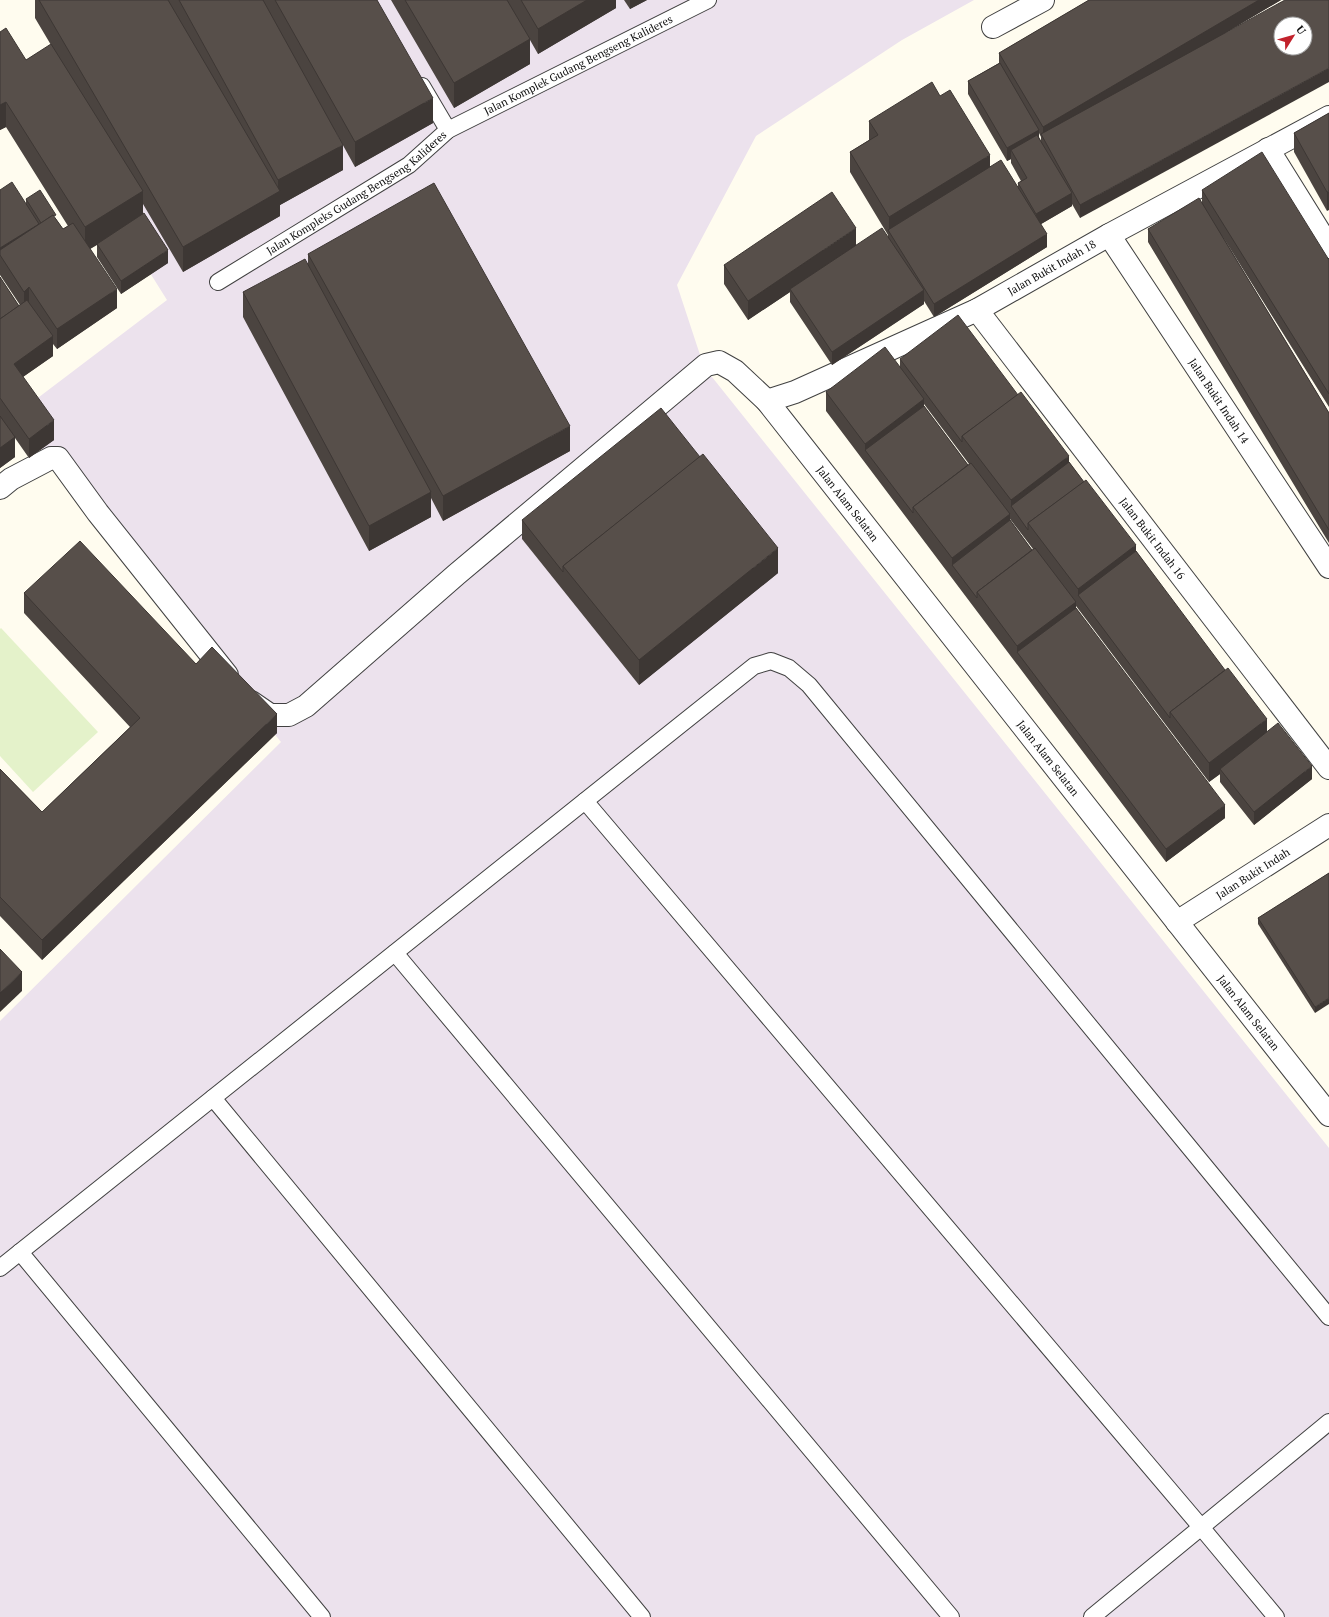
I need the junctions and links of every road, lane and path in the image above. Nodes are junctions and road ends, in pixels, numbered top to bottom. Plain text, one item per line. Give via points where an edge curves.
1 (708, 0) edge
2 (1043, 0) edge
3 (993, 27) dead end
4 (416, 75) edge
5 (1329, 117) edge
6 (448, 130) junction
7 (1268, 149) junction
8 (1109, 235) junction
9 (1329, 247) edge
10 (218, 282) dead end
11 (977, 310) junction
12 (767, 401) junction
13 (0, 488) edge
14 (1329, 567) edge
15 (1329, 768) edge
16 (585, 801) junction
17 (1329, 825) edge
18 (1177, 922) junction
19 (394, 952) junction
20 (213, 1098) junction
21 (1325, 1102) edge
22 (20, 1252) junction
23 (0, 1268) edge
24 (1329, 1317) edge
25 (1329, 1422) edge
26 (1201, 1527) junction
27 (322, 1617) edge
28 (642, 1617) edge
29 (951, 1617) edge
30 (1092, 1617) edge
31 (1276, 1617) edge

1 - 6 lane, Jalan Komplek Gudang Bengseng Kalideres
2 - 3 street
4 - 6 lane, Jalan Kompleks Gudang Bengseng Kalideres
5 - 7 street, Jalan Bukit Indah 18
6 - 10 lane, Jalan Kompleks Gudang Bengseng Kalideres via 409,165
7 - 8 street, Jalan Bukit Indah 18
7 - 9 street
8 - 11 street, Jalan Bukit Indah 18
8 - 14 street, Jalan Bukit Indah 14
11 - 12 street, Jalan Bukit Indah 18 via 794,392
11 - 15 street, Jalan Bukit Indah 16
12 - 13 street, Jalan Alam Selatan via 735,371 719,362 706,365 457,574 306,706 289,715 270,715 248,700 98,513 58,458 51,458 11,479
12 - 18 street, Jalan Alam Selatan
16 - 19 lane
16 - 24 lane via 754,666 771,662 788,668 809,685
16 - 26 lane
17 - 18 street, Jalan Bukit Indah
18 - 21 street, Jalan Alam Selatan
19 - 20 lane
19 - 29 lane
20 - 22 lane
20 - 28 lane
22 - 23 lane
22 - 27 lane
25 - 26 lane
26 - 30 lane
26 - 31 lane

